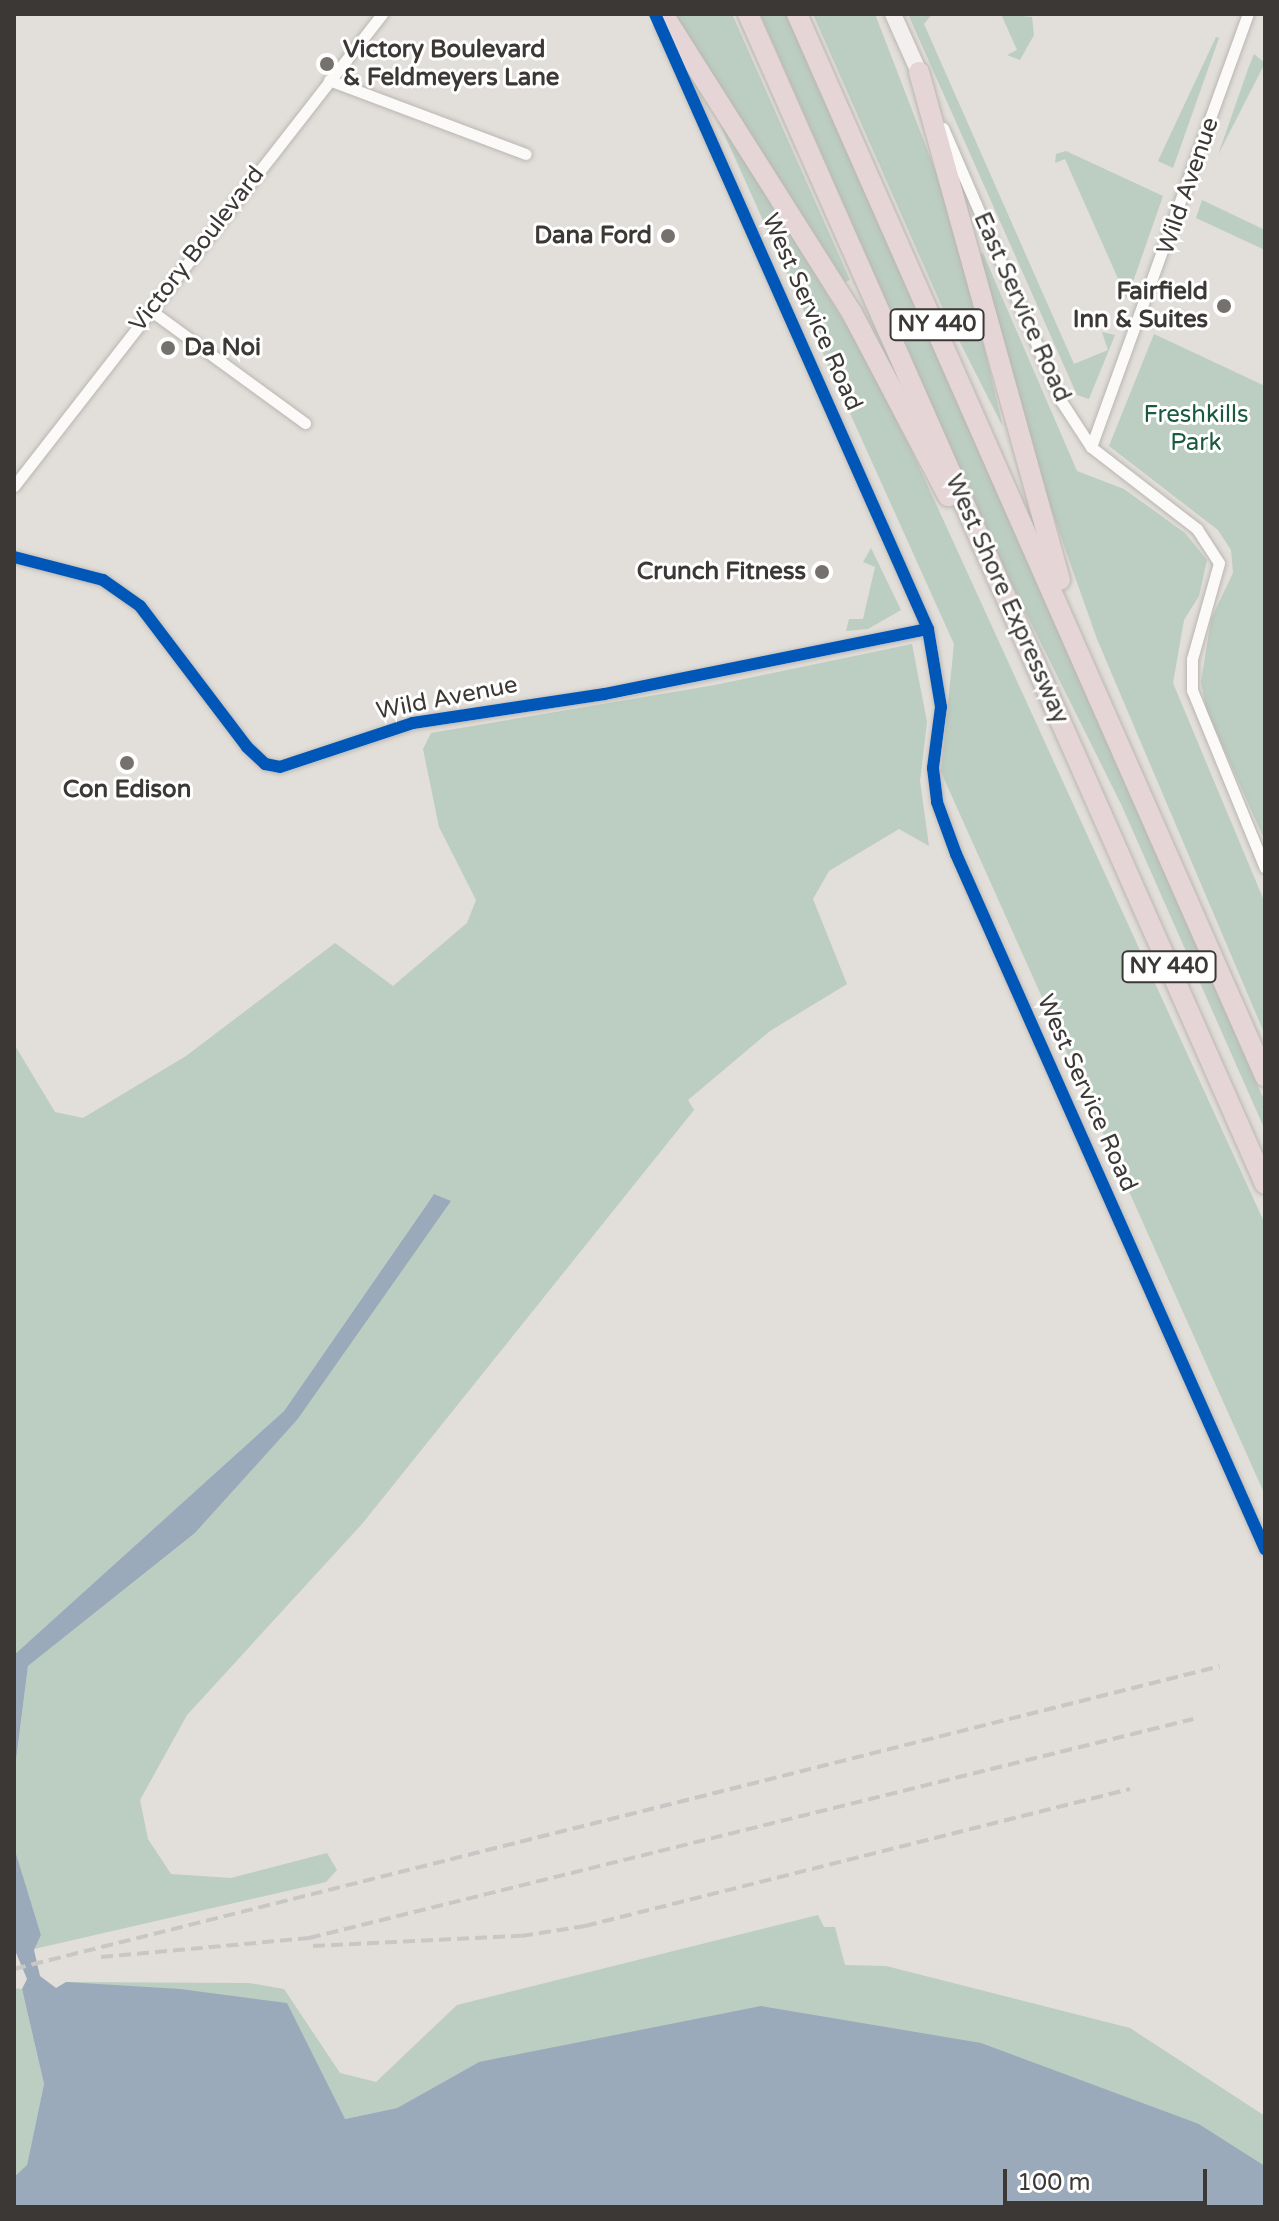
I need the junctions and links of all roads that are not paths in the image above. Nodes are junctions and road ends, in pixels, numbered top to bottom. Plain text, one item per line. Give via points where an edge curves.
1 (382, 14) edge
2 (655, 14) edge
3 (663, 14) edge
4 (748, 14) edge
5 (797, 14) edge
6 (893, 14) edge
7 (1248, 14) edge
8 (919, 72) junction
9 (329, 80) junction
10 (526, 154) dead end
11 (150, 310) junction
12 (305, 423) dead end
13 (1091, 447) junction
14 (14, 486) edge
15 (14, 557) edge
16 (928, 629) junction
17 (1072, 638) junction
18 (1074, 750) junction
19 (1265, 868) edge
20 (1265, 1076) edge
21 (1265, 1184) edge
22 (1265, 1549) edge

1 - 9 street, Victory Boulevard
2 - 16 street, West Service Road
3 - 18 highway via 852,313
4 - 18 highway, West Shore Expressway / NY 440
5 - 17 highway, West Shore Expressway / NY 440
6 - 8 main road, East Service Road
7 - 13 street, Wild Avenue
8 - 13 street, East Service Road via 1061,401
8 - 17 highway
9 - 10 street
9 - 11 street, Victory Boulevard
11 - 12 street
11 - 14 street, Victory Boulevard
13 - 19 street, East Service Road via 1197,529 1219,563 1192,659 1192,690
15 - 16 street, Wild Avenue via 103,580 140,606 247,747 265,764 280,767 413,723 605,694
16 - 22 street, West Service Road via 941,707 933,768 947,828
17 - 20 highway, West Shore Expressway / NY 440
18 - 21 highway, West Shore Expressway / NY 440

